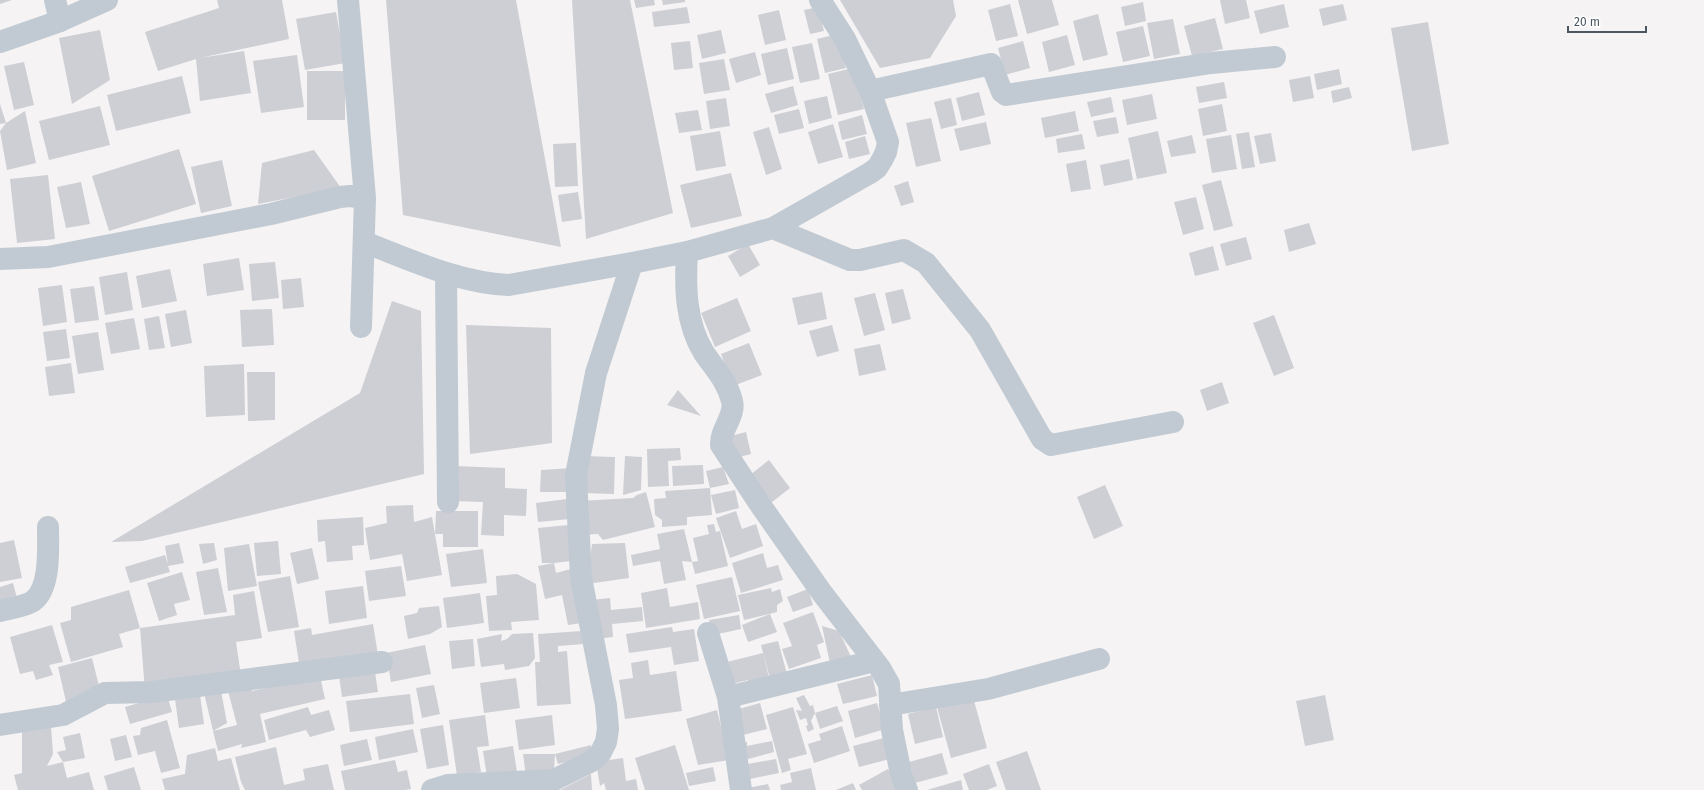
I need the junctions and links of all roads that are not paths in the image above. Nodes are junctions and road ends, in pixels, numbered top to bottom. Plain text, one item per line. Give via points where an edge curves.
1 (55, 0) edge
2 (107, 0) edge
3 (348, 0) edge
4 (820, 0) edge
5 (60, 21) junction
6 (0, 42) edge
7 (1275, 57) dead end
8 (870, 91) junction
9 (364, 198) junction
10 (774, 228) junction
11 (364, 242) junction
12 (687, 252) junction
13 (0, 259) edge
14 (632, 263) junction
15 (446, 273) junction
16 (361, 327) dead end
17 (1173, 422) dead end
18 (448, 502) dead end
19 (48, 527) dead end
20 (0, 611) edge
21 (708, 633) dead end
22 (1099, 659) dead end
23 (874, 661) junction
24 (382, 662) dead end
25 (728, 697) junction
26 (890, 704) junction
27 (0, 725) edge
28 (555, 785) edge
29 (443, 788) edge
30 (741, 790) edge
31 (907, 790) edge

1 - 5 street
2 - 5 street
3 - 9 street
4 - 8 street via 845,39
5 - 6 street
7 - 8 street via 1211,63 1006,95 1002,92 991,64
8 - 10 street via 888,142 886,152 877,168
9 - 11 street
9 - 13 street via 340,197 271,214 48,257
10 - 12 street
10 - 17 street via 850,260 904,250 926,263 980,330 1042,439 1051,445
11 - 15 street
11 - 16 street
12 - 14 street
12 - 23 street via 685,281 693,332 720,374 733,402 721,442 722,447 759,503
14 - 15 street via 509,285
14 - 28 street via 596,373 576,474 582,578 606,705 608,729 606,742 600,754
15 - 18 street
19 - 20 street via 46,576 39,594 32,602
21 - 25 street
22 - 26 street via 988,689
23 - 25 street
23 - 26 street via 889,684
24 - 27 street via 152,692 105,693 63,715
25 - 30 street
26 - 31 street via 896,752
28 - 29 street

